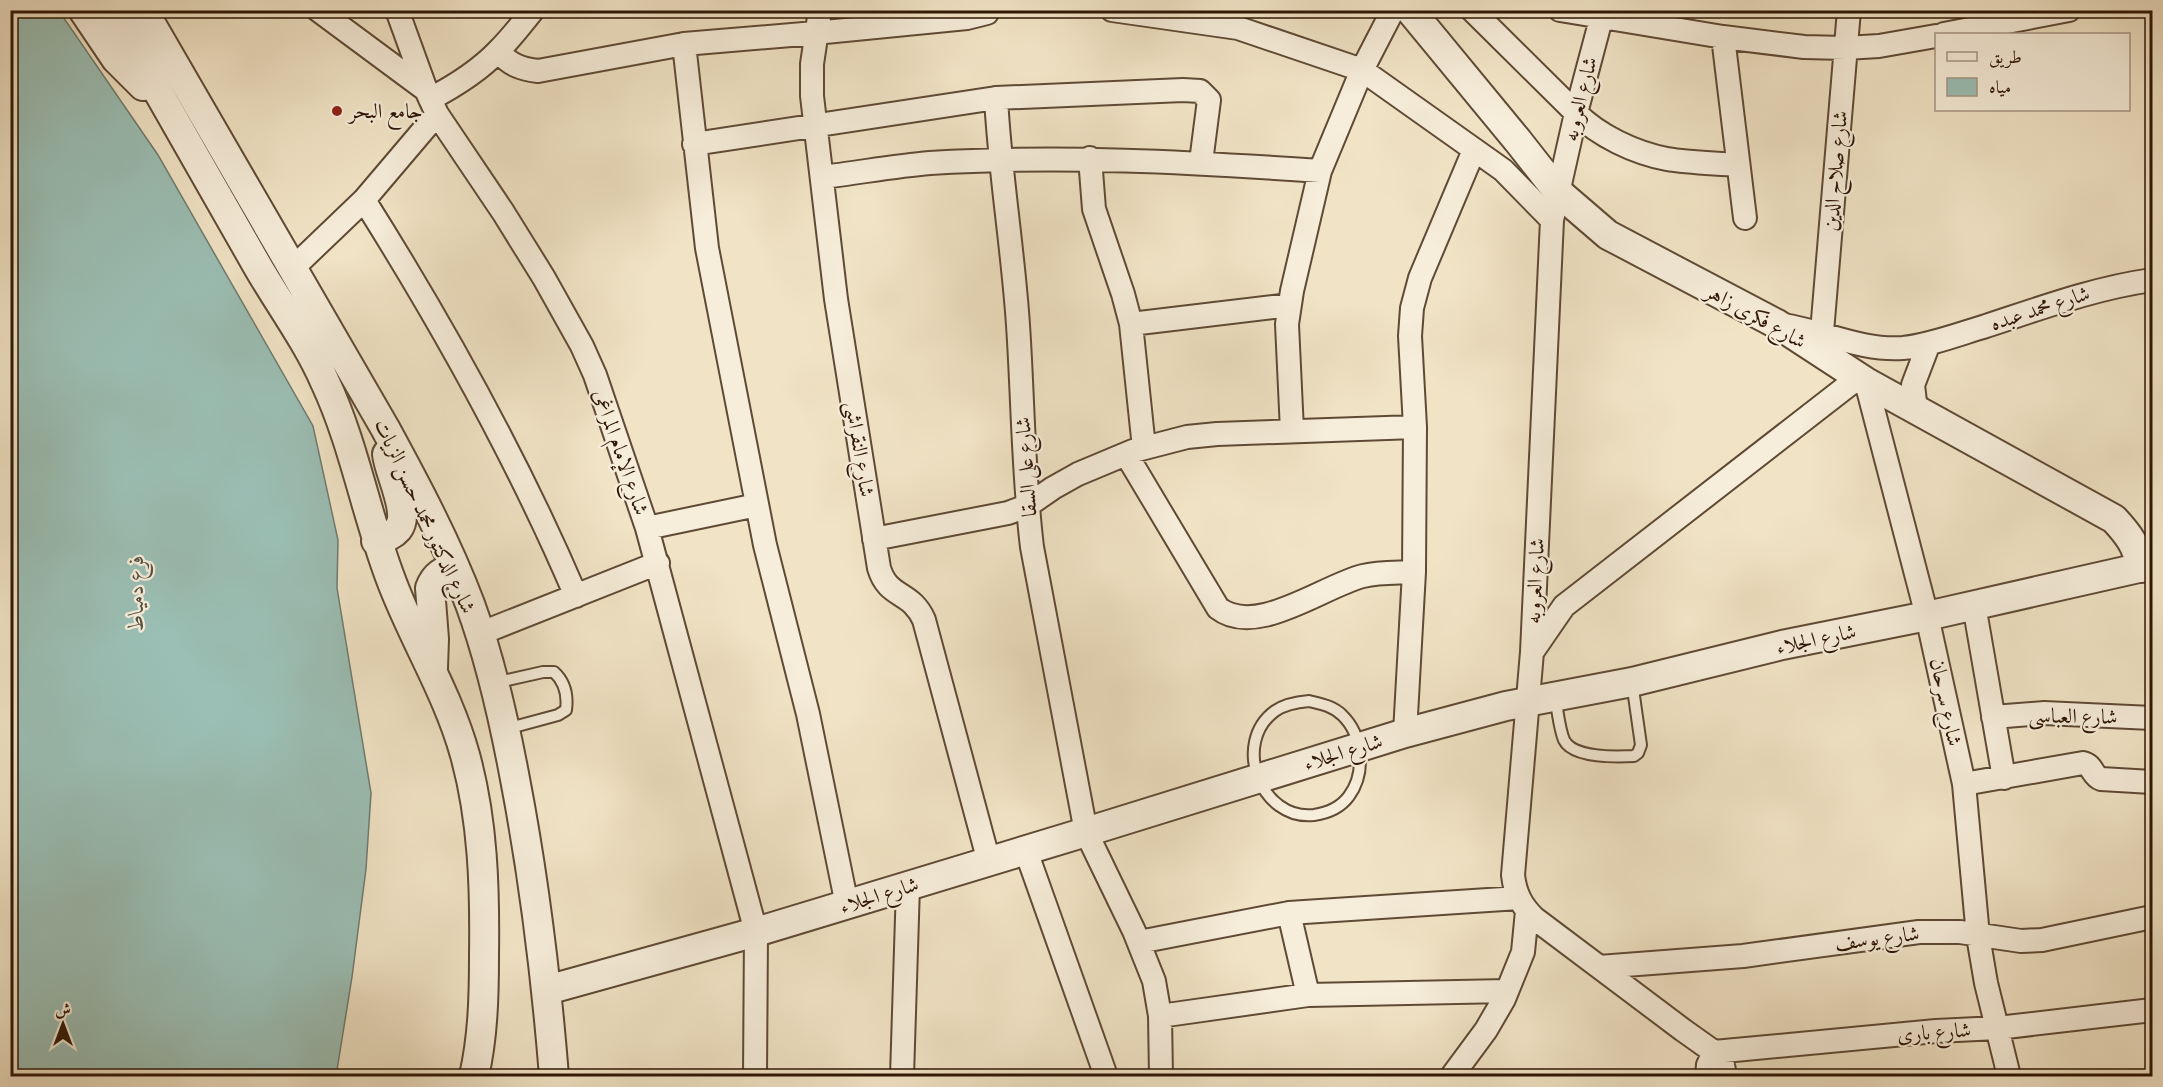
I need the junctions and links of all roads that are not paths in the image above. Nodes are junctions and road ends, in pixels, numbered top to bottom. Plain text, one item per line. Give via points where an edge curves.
1 (83, 10) edge
2 (112, 10) edge
3 (143, 10) edge
4 (318, 10) edge
5 (397, 10) edge
6 (533, 10) edge
7 (820, 10) edge
8 (988, 10) edge
9 (1112, 10) edge
10 (1472, 10) edge
11 (1560, 10) edge
12 (1849, 10) edge
13 (2068, 10) edge
14 (1413, 13) edge
15 (1601, 19) junction
16 (815, 33) junction
17 (1949, 33) edge
18 (1935, 36) edge
19 (1723, 37) junction
20 (684, 44) junction
21 (1845, 48) junction
22 (498, 51) junction
23 (1362, 70) junction
24 (996, 98) junction
25 (431, 101) junction
26 (164, 102) junction
27 (1576, 113) junction
28 (816, 127) junction
29 (694, 144) junction
30 (1474, 150) junction
31 (1090, 158) junction
32 (1000, 160) junction
33 (1201, 162) junction
34 (1738, 165) junction
35 (1320, 171) junction
36 (822, 177) junction
37 (1558, 192) junction
38 (364, 200) junction
39 (1745, 218) dead end
40 (1552, 220) junction
41 (293, 268) junction
42 (2152, 280) edge
43 (1290, 305) junction
44 (1131, 324) junction
45 (1776, 324) junction
46 (1822, 332) junction
47 (1929, 343) junction
48 (1862, 379) junction
49 (1916, 410) junction
50 (1415, 427) junction
51 (385, 428) junction
52 (1292, 431) junction
53 (1135, 451) junction
54 (757, 505) junction
55 (1027, 506) junction
56 (647, 528) junction
57 (874, 539) junction
58 (376, 541) junction
59 (658, 563) junction
60 (2147, 566) edge
61 (455, 568) junction
62 (1414, 572) junction
63 (576, 596) junction
64 (1974, 605) junction
65 (1927, 616) junction
66 (479, 634) junction
67 (1532, 652) junction
68 (432, 670) junction
69 (1632, 682) junction
70 (494, 683) junction
71 (1541, 699) junction
72 (1993, 717) junction
73 (2152, 718) edge
74 (506, 729) junction
75 (1405, 733) junction
76 (1359, 747) junction
77 (1258, 778) junction
78 (2004, 778) junction
79 (2152, 782) edge
80 (1964, 784) junction
81 (1086, 832) junction
82 (1026, 851) junction
83 (989, 862) junction
84 (908, 886) junction
85 (847, 905) junction
86 (1523, 905) junction
87 (1289, 914) junction
88 (2152, 916) edge
89 (756, 932) junction
90 (1977, 936) junction
91 (1139, 942) junction
92 (1599, 967) junction
93 (547, 990) junction
94 (1507, 991) junction
95 (1308, 994) junction
96 (2152, 1011) edge
97 (1160, 1016) junction
98 (1998, 1028) junction
99 (1714, 1052) junction
100 (474, 1077) edge
101 (554, 1077) edge
102 (755, 1077) edge
103 (902, 1077) edge
104 (1106, 1077) edge
105 (1161, 1077) edge
106 (1452, 1077) edge
107 (1707, 1077) edge
108 (1725, 1077) edge
109 (2009, 1077) edge

1 - 26 street via 116,59
2 - 26 street, شارع الدكتور محمد حسن الزيات
3 - 41 street, شارع الدكتور محمد حسن الزيات
4 - 25 street
5 - 25 street, شارع الإمام المراغى
6 - 22 street
7 - 16 street, شارع النقراشى
8 - 16 street via 967,18
9 - 23 street via 1238,28
10 - 27 street
11 - 15 street
12 - 21 street, شارع صلاح الدين
13 - 17 street
14 - 23 street
14 - 37 street, شارع فكرى زاهر
15 - 19 street
15 - 27 street, شارع العروبه
16 - 20 street
16 - 28 street, شارع النقراشى via 812,85
18 - 21 street
19 - 21 street
19 - 34 street
20 - 22 street via 538,71 520,68
20 - 29 street
21 - 46 street, شارع صلاح الدين
22 - 25 street
23 - 30 street
23 - 35 street
24 - 28 street
24 - 32 street, شارع على السقا
24 - 33 street via 1200,91 1209,100
25 - 38 street
25 - 56 street, شارع الإمام المراغى via 544,278 582,346
26 - 58 street, شارع الدكتور محمد حسن الزيات via 326,382 352,453
27 - 34 street via 1612,138 1652,155
27 - 37 street, شارع العروبه
28 - 29 street
28 - 36 street, شارع النقراشى
29 - 54 street via 707,248
30 - 40 street via 1503,170
30 - 50 street via 1420,278 1412,308
31 - 32 street
31 - 33 street
31 - 44 street via 1094,209
32 - 36 street via 927,163
32 - 55 street, شارع على السقا via 1018,324
33 - 35 street
34 - 39 street
35 - 43 street
36 - 57 street, شارع النقراشى via 836,299
37 - 40 street, شارع العروبه
37 - 45 street, شارع فكرى زاهر via 1591,222 1627,246
38 - 41 street
38 - 63 street via 460,361 548,529
40 - 67 street, شارع العروبه
41 - 51 street, شارع الدكتور محمد حسن الزيات
42 - 47 street, شارع محمد عبده via 2083,294
43 - 44 street
43 - 52 street via 1287,324
44 - 53 street
45 - 46 street, شارع محمد عبده
45 - 48 street, شارع فكرى زاهر
46 - 47 street, شارع محمد عبده via 1872,346 1901,348
47 - 49 street via 1913,385
48 - 49 street, شارع فكرى زاهر
48 - 65 street, شارع سرحان
48 - 67 street via 1564,606
49 - 60 street, شارع فكرى زاهر via 2114,519 2130,536
50 - 52 street
50 - 62 street
51 - 58 street via 387,460 403,516 397,530
51 - 61 street, شارع الدكتور محمد حسن الزيات
52 - 53 street via 1186,437
53 - 55 street via 1065,481
53 - 62 street via 1218,608 1226,614 1237,618 1260,617 1365,576
54 - 56 street
54 - 85 street via 808,714
55 - 57 street via 998,516
55 - 81 street, شارع على السقا
56 - 59 street, شارع الإمام المراغى
57 - 83 street, شارع النقراشى via 882,579 889,588 913,602 924,620
58 - 68 street, شارع الدكتور محمد حسن الزيات
59 - 63 street
59 - 89 street, شارع الإمام المراغى
60 - 64 street, شارع الجلاء
61 - 66 street, شارع الدكتور محمد حسن الزيات
61 - 68 street via 439,573 430,588
62 - 75 street
63 - 66 street
64 - 65 street, شارع الجلاء
64 - 72 street
65 - 69 street, شارع الجلاء via 1782,645
65 - 80 street, شارع سرحان
66 - 70 street, شارع الدكتور محمد حسن الزيات
67 - 71 street, شارع العروبه
68 - 100 street, شارع الدكتور محمد حسن الزيات via 465,754 483,865 483,1017
69 - 71 street, شارع الجلاء
69 - 71 lane via 1641,745 1634,756 1574,751
70 - 74 street, شارع الدكتور محمد حسن الزيات
70 - 74 lane via 543,672 554,672 562,679 566,710 558,716
71 - 75 street, شارع الجلاء
71 - 86 street, شارع العروبه via 1513,861 1514,888
72 - 73 street, شارع العباسى via 2044,713
72 - 78 street
74 - 93 street, شارع الدكتور محمد حسن الزيات via 529,850
75 - 76 street, شارع الجلاء
76 - 77 street, شارع الجلاء
76 - 77 lane via 1357,781 1350,795 1323,814 1291,813 1276,805
76 - 77 lane via 1343,716 1327,705 1291,703 1274,711 1262,725 1255,742
77 - 81 street, شارع الجلاء
78 - 79 street via 2083,763 2101,780
78 - 80 street
80 - 90 street, شارع سرحان
81 - 82 street, شارع الجلاء
81 - 91 street, شارع على السقا
82 - 83 street, شارع الجلاء
82 - 104 street
83 - 84 street, شارع الجلاء
84 - 85 street, شارع الجلاء
84 - 103 street
85 - 89 street, شارع الجلاء
86 - 87 street
86 - 92 street
86 - 94 street, شارع العروبه via 1523,952
87 - 91 street
87 - 95 street
88 - 90 street, شارع يوسف via 2042,940
89 - 93 street, شارع الجلاء
89 - 102 street, شارع الإمام المراغى
90 - 92 street, شارع يوسف via 1919,932 1743,956
90 - 98 street, شارع سرحان
91 - 97 street, شارع على السقا via 1154,981
92 - 99 street
93 - 101 street, شارع الدكتور محمد حسن الزيات
94 - 95 street
94 - 106 street, شارع العروبه via 1486,1030
95 - 97 street
96 - 98 street, شارع بارى
97 - 105 street, شارع على السقا
98 - 99 street, شارع بارى
98 - 109 street, شارع سرحان
99 - 107 street
99 - 108 street via 1723,1065

